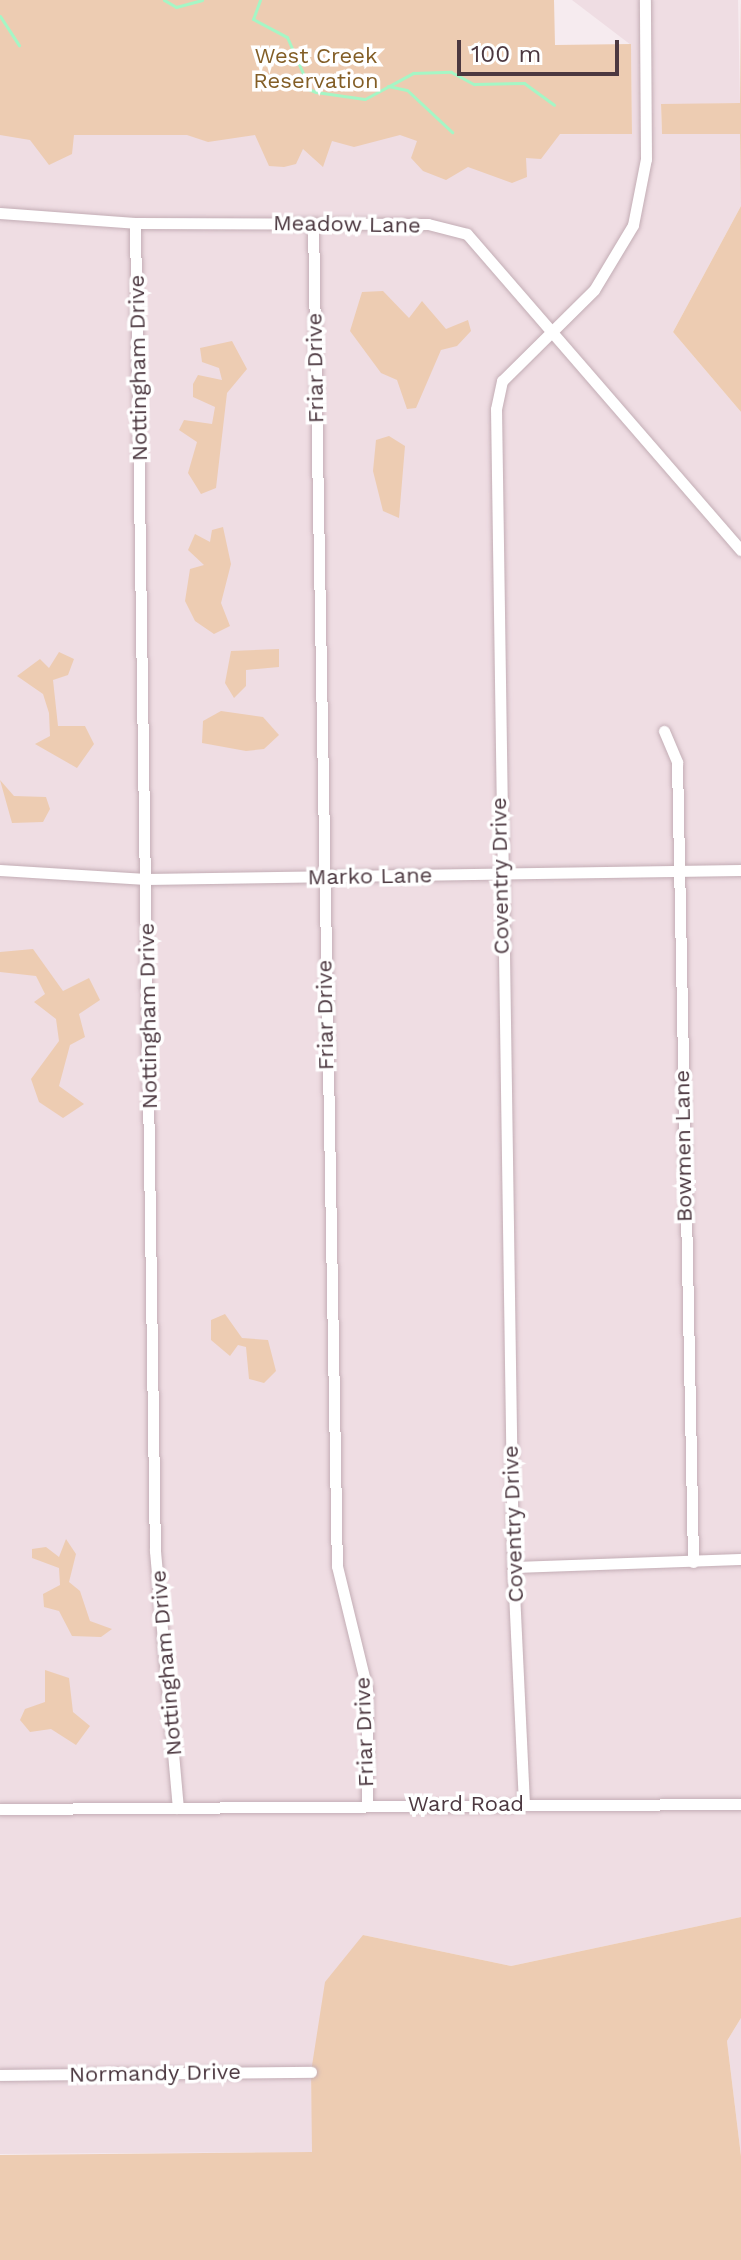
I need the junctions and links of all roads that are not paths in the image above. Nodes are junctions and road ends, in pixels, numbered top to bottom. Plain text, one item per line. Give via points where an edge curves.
1 (645, 0) edge
2 (0, 213) edge
3 (135, 223) junction
4 (313, 223) junction
5 (550, 327) junction
6 (741, 550) edge
7 (664, 731) dead end
8 (0, 870) edge
9 (741, 870) edge
10 (677, 871) junction
11 (500, 874) junction
12 (322, 877) junction
13 (146, 879) junction
14 (741, 1559) edge
15 (693, 1562) junction
16 (513, 1567) junction
17 (367, 1804) junction
18 (524, 1804) junction
19 (741, 1804) edge
20 (178, 1808) junction
21 (0, 1809) edge
22 (311, 2072) dead end
23 (0, 2075) edge

1 - 5 street, Coventry Drive via 646,159 633,225 594,290
2 - 3 street, Meadow Lane
3 - 4 street, Meadow Lane
3 - 13 street, Nottingham Drive
4 - 5 street, Meadow Lane via 428,224 467,234
4 - 12 street, Friar Drive
5 - 6 street, Meadow Lane
5 - 11 street, Coventry Drive via 502,381 496,409
7 - 10 street, Bowmen Lane via 677,762
8 - 13 street, Marko Lane
9 - 10 street, Marko Lane
10 - 11 street, Marko Lane
10 - 15 street, Bowmen Lane
11 - 12 street, Marko Lane
11 - 16 street, Coventry Drive
12 - 13 street, Marko Lane
12 - 17 street, Friar Drive via 337,1566 367,1689
13 - 20 street, Nottingham Drive via 155,1551
14 - 15 street
15 - 16 street
16 - 18 street, Coventry Drive
17 - 18 street, Ward Road
17 - 20 street, Ward Road
18 - 19 street, Ward Road
20 - 21 street, Ward Road
22 - 23 street, Normandy Drive

